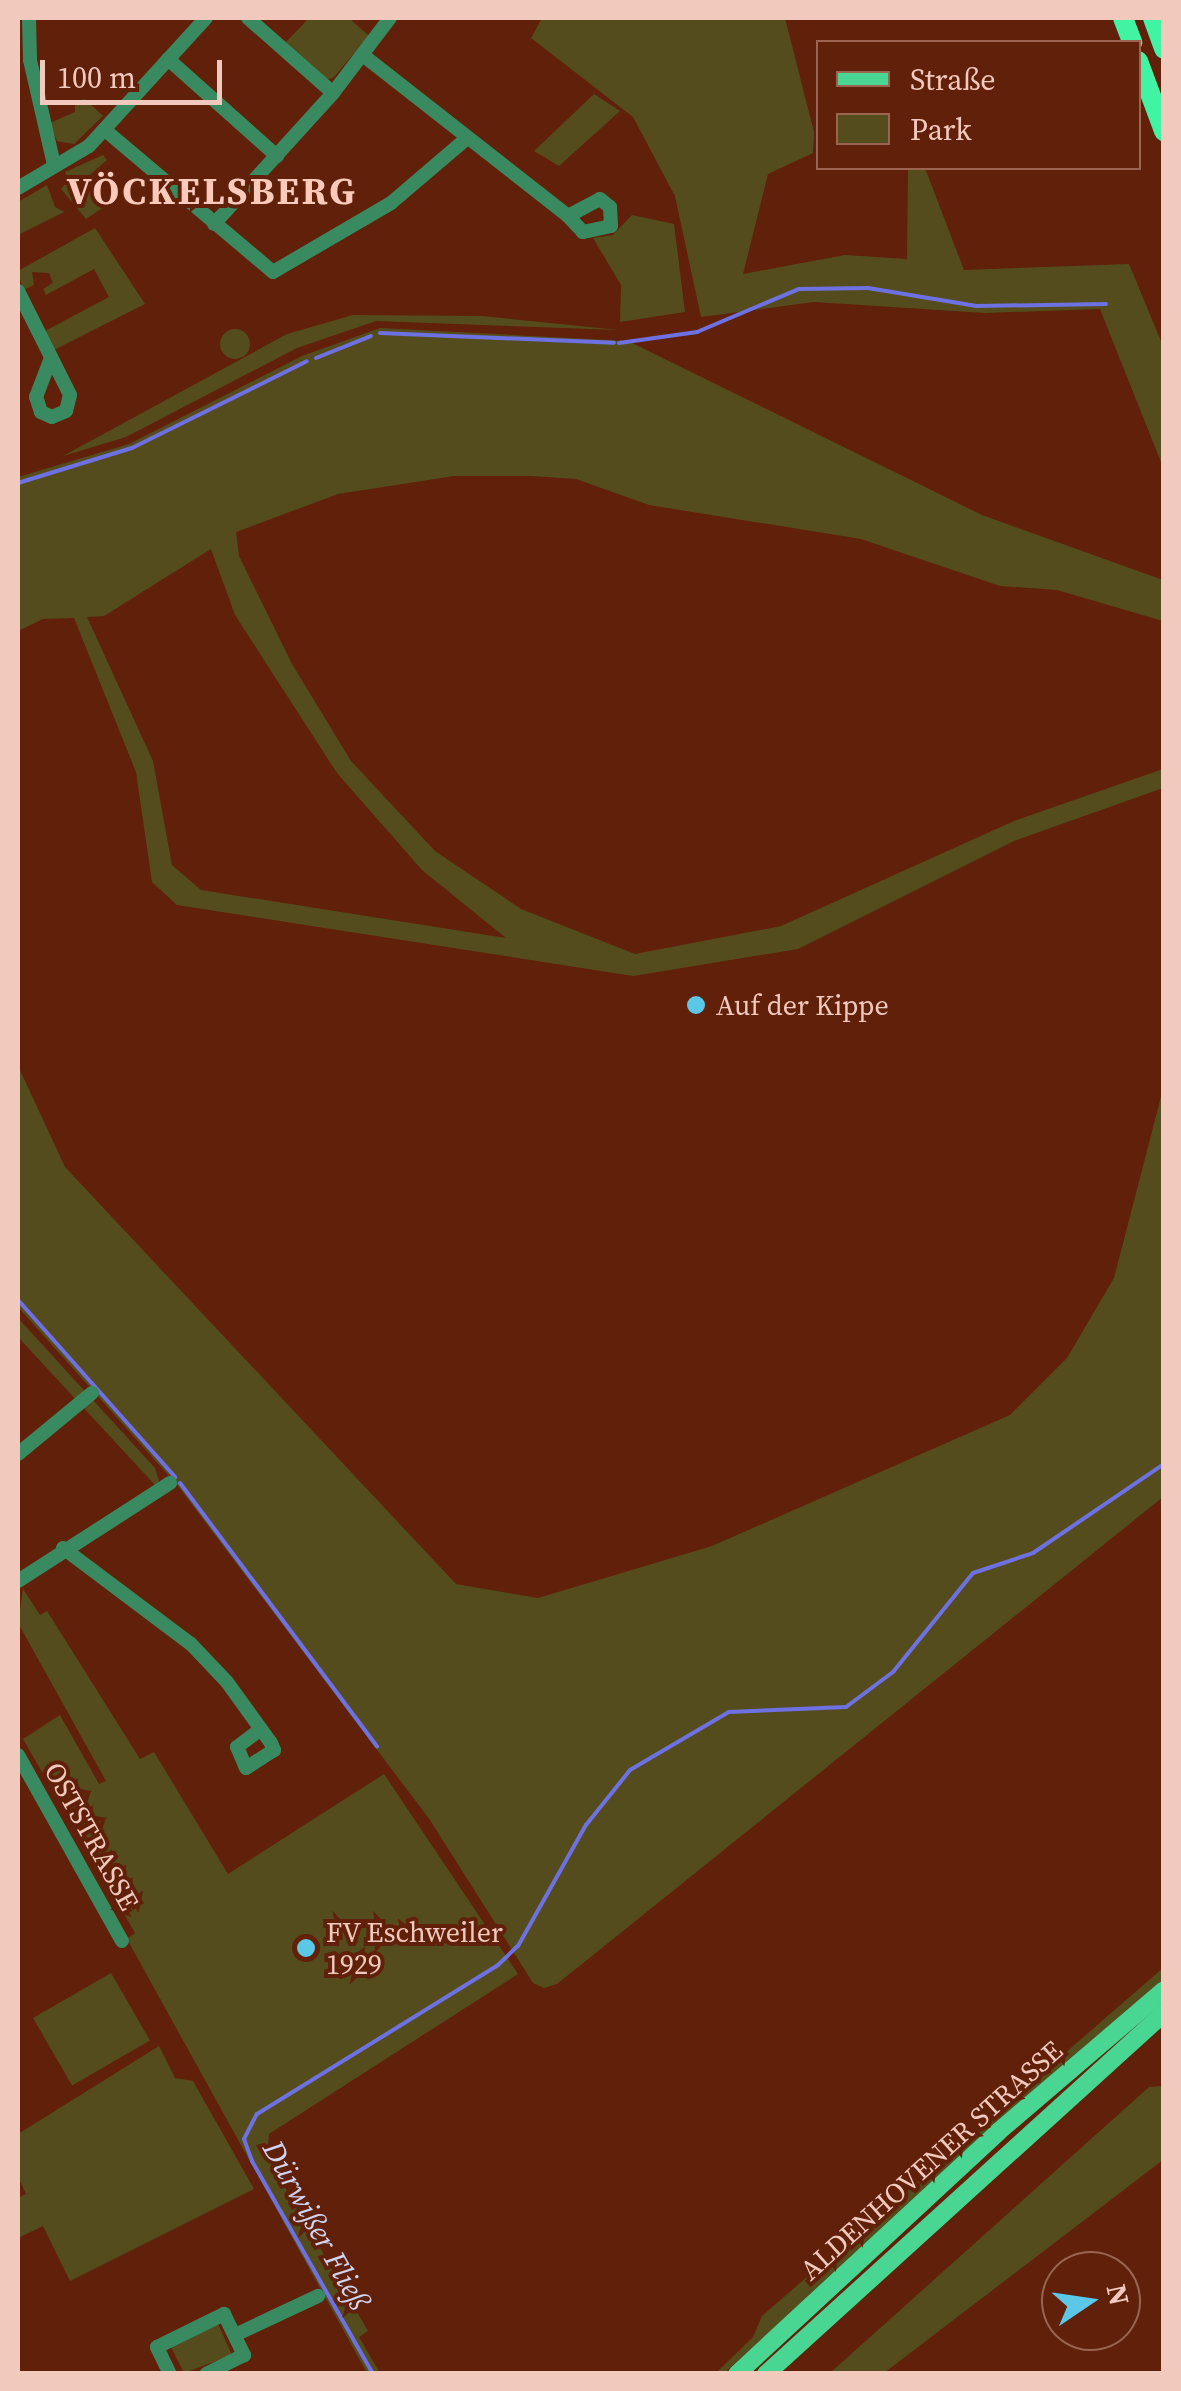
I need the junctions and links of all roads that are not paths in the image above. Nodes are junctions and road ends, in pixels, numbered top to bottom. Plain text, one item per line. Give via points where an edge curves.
1 (28, 18) edge
2 (206, 18) edge
3 (248, 18) edge
4 (390, 18) edge
5 (1152, 18) edge
6 (1164, 48) edge
7 (364, 56) junction
8 (168, 59) junction
9 (1141, 68) edge
10 (334, 93) junction
11 (105, 130) junction
12 (1164, 131) edge
13 (466, 138) junction
14 (277, 156) junction
15 (54, 165) junction
16 (18, 188) edge
17 (568, 216) dead end
18 (214, 224) junction
19 (18, 291) edge
20 (51, 358) dead end
21 (92, 1393) dead end
22 (18, 1454) edge
23 (170, 1483) dead end
24 (63, 1548) junction
25 (18, 1581) edge
26 (260, 1729) dead end
27 (18, 1755) edge
28 (122, 1941) dead end
29 (1164, 1990) edge
30 (1164, 2013) edge
31 (318, 2296) dead end
32 (235, 2336) junction
33 (166, 2372) edge
34 (206, 2374) edge
35 (737, 2374) edge
36 (766, 2374) edge

1 - 15 street via 30,60
2 - 8 street
3 - 10 street
4 - 7 street
5 - 6 highway
7 - 10 street
7 - 13 street
8 - 11 street
8 - 14 street
9 - 12 highway
10 - 14 street
11 - 15 street
11 - 18 street
13 - 17 street
13 - 18 street via 391,203 273,272
14 - 18 street
15 - 16 street
19 - 20 street
21 - 22 street
23 - 24 street
24 - 25 street
24 - 26 street via 192,1644
27 - 28 street, OSTSTRASSE
29 - 35 main road, ALDENHOVENER STRASSE via 998,2132
30 - 36 main road, ALDENHOVENER STRASSE
31 - 32 street
32 - 33 street via 224,2314 157,2347
32 - 34 street via 244,2355

